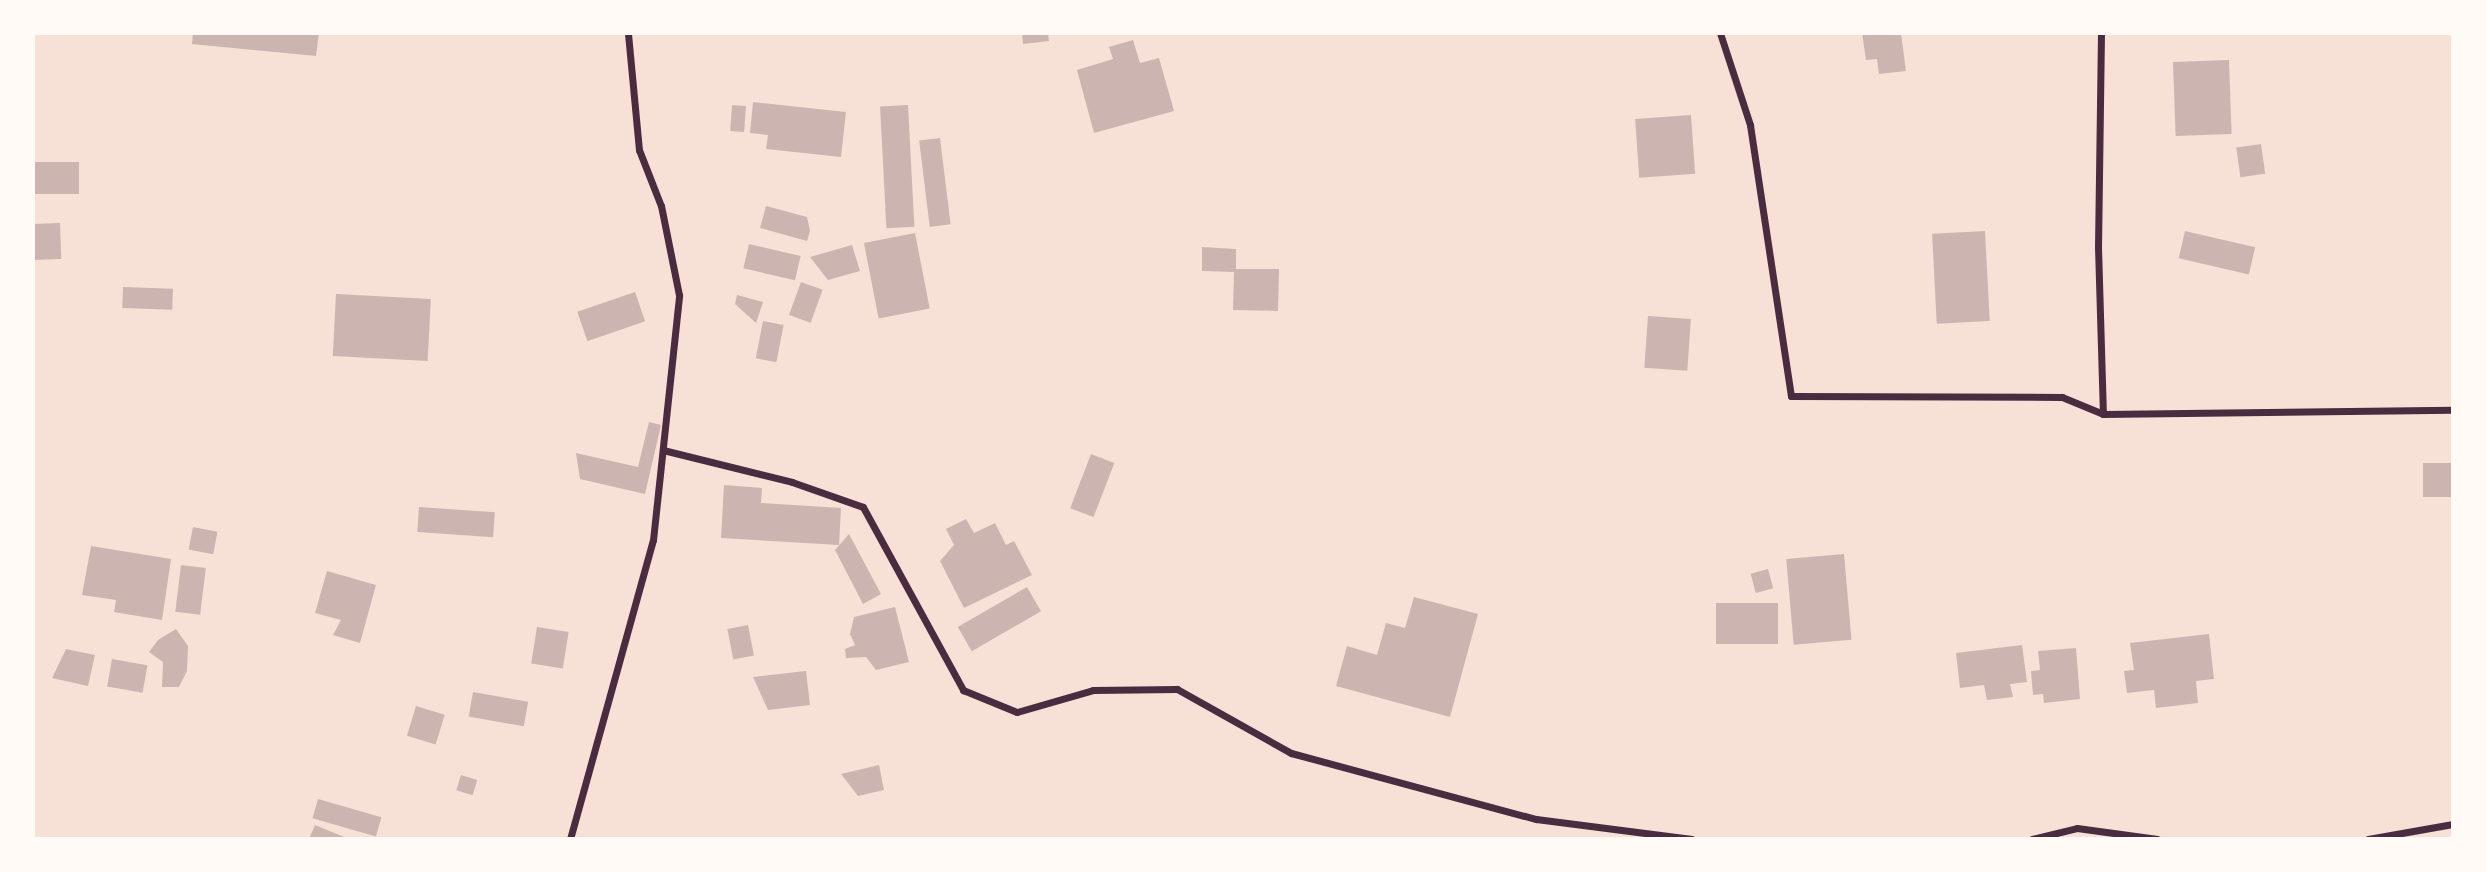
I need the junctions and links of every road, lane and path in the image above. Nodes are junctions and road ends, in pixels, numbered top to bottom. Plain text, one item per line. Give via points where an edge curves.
1 (628, 33) edge
2 (1720, 33) edge
3 (2101, 33) edge
4 (2453, 410) edge
5 (2104, 414) junction
6 (663, 450) junction
7 (2453, 824) edge
8 (570, 839) edge
9 (1692, 839) edge
10 (2033, 839) edge
11 (2157, 839) edge
12 (2368, 839) edge

1 - 6 street via 639,150 661,206 679,295
2 - 5 street via 1750,125 1791,396 2062,397
3 - 5 street via 2098,247
4 - 5 street
6 - 8 street via 653,540
6 - 9 street via 792,482 863,507 963,690 1017,712 1093,690 1177,689 1291,753 1536,819
7 - 12 street
10 - 11 street via 2077,828

